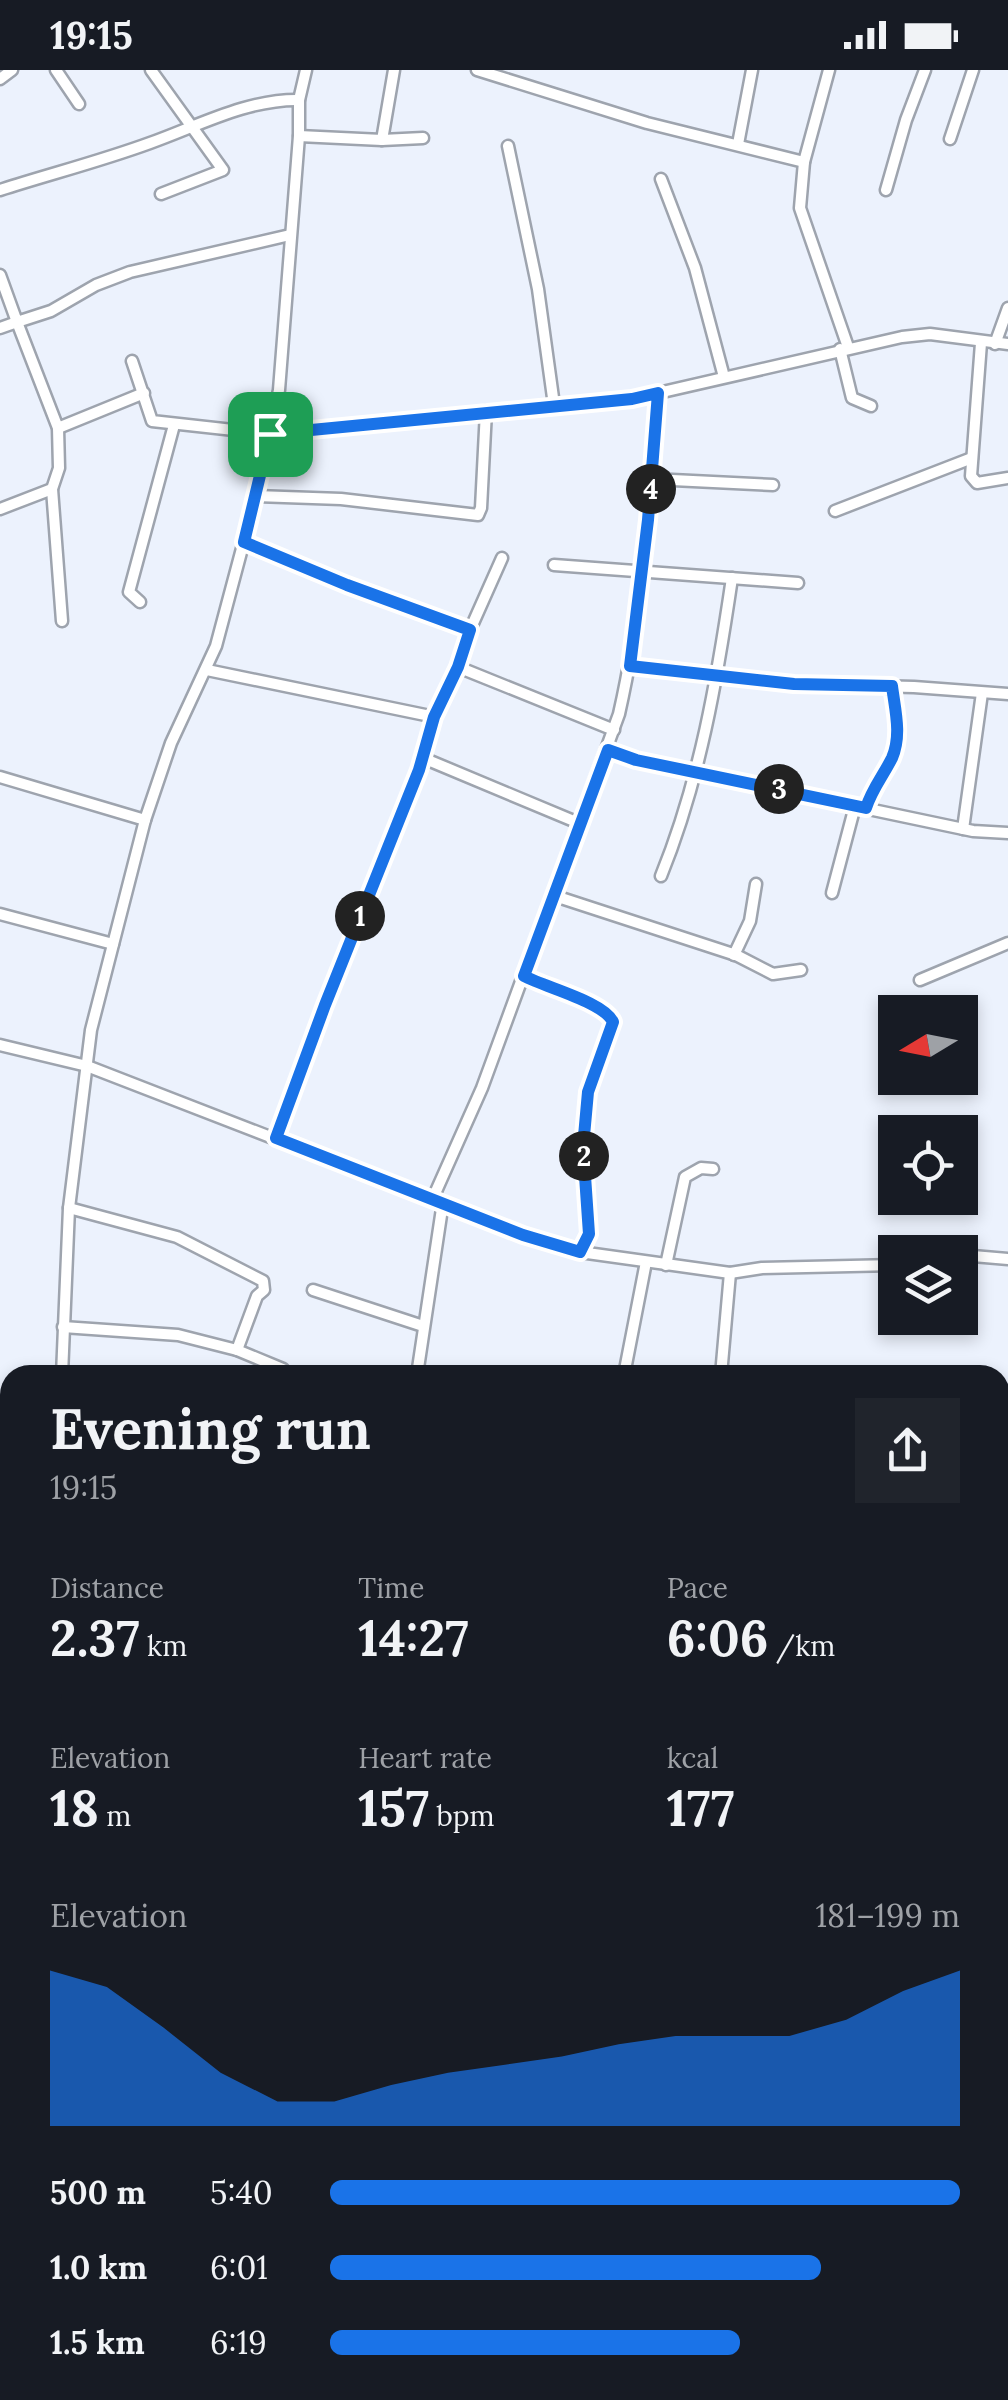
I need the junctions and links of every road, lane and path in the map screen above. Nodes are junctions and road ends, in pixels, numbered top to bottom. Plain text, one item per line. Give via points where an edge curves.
1 (12, 70) edge
2 (56, 70) edge
3 (150, 70) edge
4 (306, 70) edge
5 (394, 70) edge
6 (477, 70) edge
7 (752, 70) edge
8 (829, 70) edge
9 (925, 70) edge
10 (973, 70) edge
11 (0, 79) edge
12 (299, 100) junction
13 (78, 104) dead end
14 (192, 124) junction
15 (299, 136) junction
16 (424, 138) dead end
17 (382, 140) junction
18 (950, 140) dead end
19 (738, 144) junction
20 (508, 146) dead end
21 (804, 162) junction
22 (661, 179) dead end
23 (0, 190) edge
24 (886, 190) dead end
25 (161, 194) dead end
26 (290, 235) junction
27 (0, 275) edge
28 (1008, 308) edge
29 (17, 322) junction
30 (0, 328) edge
31 (981, 342) junction
32 (995, 344) junction
33 (1008, 344) edge
34 (844, 348) junction
35 (132, 361) dead end
36 (724, 377) junction
37 (144, 393) junction
38 (658, 393) junction
39 (554, 405) junction
40 (870, 406) dead end
41 (486, 411) junction
42 (174, 425) junction
43 (58, 428) junction
44 (270, 434) junction
45 (972, 458) junction
46 (652, 478) junction
47 (1008, 478) edge
48 (773, 484) dead end
49 (52, 489) junction
50 (256, 496) junction
51 (0, 510) edge
52 (835, 511) dead end
53 (244, 542) junction
54 (502, 558) dead end
55 (554, 565) dead end
56 (642, 572) junction
57 (732, 578) junction
58 (798, 583) dead end
59 (140, 602) dead end
60 (62, 621) dead end
61 (470, 630) junction
62 (630, 666) junction
63 (458, 667) junction
64 (208, 670) junction
65 (718, 675) junction
66 (892, 686) junction
67 (982, 693) junction
68 (1008, 694) edge
69 (434, 717) junction
70 (614, 730) junction
71 (608, 750) junction
72 (423, 758) junction
73 (698, 772) junction
74 (0, 777) edge
75 (860, 807) junction
76 (145, 820) junction
77 (581, 824) junction
78 (963, 830) junction
79 (1008, 833) edge
80 (661, 876) dead end
81 (756, 884) dead end
82 (832, 893) dead end
83 (555, 896) junction
84 (0, 914) edge
85 (1008, 943) edge
86 (113, 944) junction
87 (734, 955) junction
88 (800, 970) dead end
89 (524, 976) junction
90 (920, 980) dead end
91 (0, 1045) edge
92 (87, 1066) junction
93 (276, 1138) junction
94 (713, 1169) dead end
95 (438, 1200) junction
96 (69, 1208) junction
97 (580, 1252) junction
98 (978, 1257) edge
99 (1008, 1260) edge
100 (646, 1262) junction
101 (666, 1265) junction
102 (878, 1265) edge
103 (730, 1273) junction
104 (312, 1290) dead end
105 (423, 1326) junction
106 (63, 1327) junction
107 (237, 1350) junction
108 (62, 1365) edge
109 (273, 1365) edge
110 (417, 1365) edge
111 (626, 1365) edge
112 (721, 1365) edge

1 - 11 street
2 - 13 street
3 - 14 street
4 - 12 street
5 - 17 street
6 - 19 street
7 - 19 street
8 - 21 street
9 - 24 street
10 - 18 street
12 - 14 street via 275,99
12 - 15 street
14 - 23 street
14 - 25 street via 223,170
15 - 17 street
15 - 26 street
16 - 17 street
19 - 21 street
20 - 39 street
21 - 34 street via 800,208
22 - 36 street
26 - 29 street via 130,272
26 - 44 street
27 - 29 street
28 - 32 street
29 - 30 street
29 - 43 street
31 - 32 street
31 - 34 street via 930,334
31 - 45 street
32 - 33 street
34 - 36 street
34 - 40 street via 852,398
35 - 37 street
36 - 38 street
37 - 42 street via 152,421
37 - 43 street
38 - 39 street
38 - 46 street
39 - 41 street
41 - 44 street
41 - 50 street via 478,515
42 - 44 street
42 - 59 street via 129,592
43 - 49 street
44 - 50 street
45 - 47 street via 973,481
45 - 52 street
46 - 48 street
46 - 56 street
49 - 51 street
49 - 60 street
50 - 53 street
53 - 61 street
53 - 64 street
54 - 61 street
55 - 56 street
56 - 57 street
56 - 62 street
57 - 58 street
57 - 65 street
61 - 63 street
62 - 65 street
62 - 70 street
63 - 69 street
63 - 70 street
64 - 69 street
64 - 76 street via 170,743
65 - 66 street
65 - 73 street
66 - 67 street
66 - 75 street via 896,744
67 - 68 street
67 - 78 street
69 - 72 street
70 - 71 street
71 - 73 street
71 - 77 street
72 - 77 street
72 - 93 street
73 - 75 street
73 - 80 street
74 - 76 street
75 - 78 street
75 - 82 street
76 - 86 street
77 - 83 street
78 - 79 street
81 - 87 street via 750,921
83 - 87 street
83 - 89 street
84 - 86 street
85 - 90 street
86 - 92 street
87 - 88 street via 773,974
89 - 95 street
89 - 97 street via 595,1004 613,1022 588,1092 583,1147 589,1234
91 - 92 street
92 - 93 street
92 - 96 street
93 - 95 street
94 - 101 street via 685,1177
95 - 97 street
95 - 105 street
96 - 106 street
96 - 107 street via 177,1237 263,1280
97 - 100 street
98 - 99 street
100 - 101 street
100 - 111 street
101 - 103 street
102 - 103 street
103 - 112 street
104 - 105 street
105 - 110 street
106 - 107 street via 178,1335
106 - 108 street
107 - 109 street

